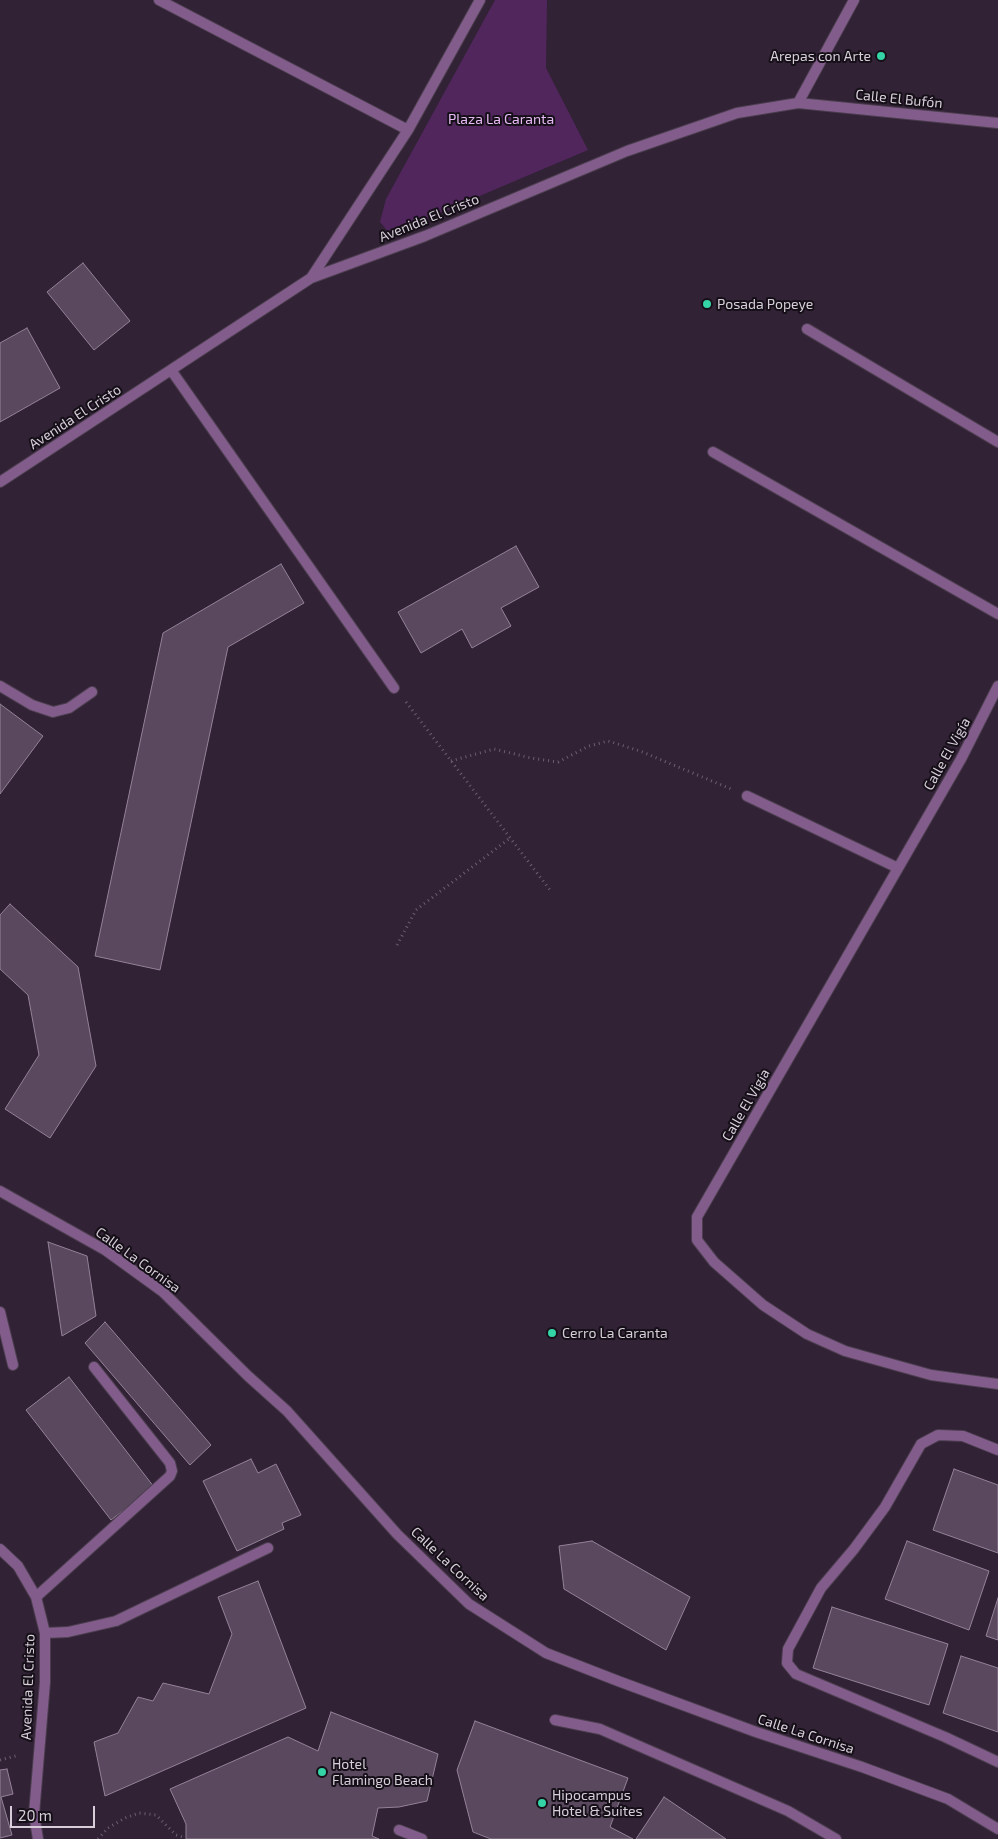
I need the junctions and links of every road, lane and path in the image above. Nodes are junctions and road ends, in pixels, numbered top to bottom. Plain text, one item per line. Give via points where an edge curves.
1 (159, 0) edge
2 (480, 0) edge
3 (854, 0) edge
4 (798, 103) junction
5 (998, 123) edge
6 (408, 130) junction
7 (311, 278) junction
8 (807, 329) dead end
9 (171, 370) junction
10 (998, 442) edge
11 (713, 452) dead end
12 (0, 482) edge
13 (998, 614) edge
14 (0, 686) edge
15 (998, 686) edge
16 (394, 688) joint
17 (92, 692) dead end
18 (451, 761) junction
19 (747, 796) joint
20 (510, 838) junction
21 (898, 868) junction
22 (550, 890) dead end
23 (396, 945) dead end
24 (0, 1191) edge
25 (0, 1312) edge
26 (14, 1365) dead end
27 (94, 1367) dead end
28 (998, 1384) edge
29 (998, 1450) edge
30 (268, 1548) dead end
31 (0, 1549) edge
32 (36, 1597) junction
33 (45, 1633) junction
34 (555, 1720) dead end
35 (998, 1762) edge
36 (998, 1828) edge
37 (398, 1830) dead end
38 (186, 1838) edge
39 (38, 1839) edge
40 (98, 1839) edge
41 (422, 1839) edge
42 (836, 1839) edge

1 - 6 street
2 - 6 street
3 - 4 street
4 - 5 street, Calle El Bufón
4 - 7 street, Avenida El Cristo via 738,113 627,151 425,236
6 - 7 street
7 - 9 street, Avenida El Cristo
8 - 10 street
9 - 12 street, Avenida El Cristo
9 - 16 street
11 - 13 street
14 - 17 street via 32,705 53,712 69,708
15 - 21 street, Calle El Vigía via 961,759
16 - 18 path
18 - 19 path via 494,749 558,762 589,746 608,741
18 - 20 path
19 - 21 street
20 - 22 path
20 - 23 path via 416,910
21 - 28 street, Calle El Vigía via 698,1217 698,1240 714,1262 763,1306 807,1334 845,1351 921,1372
24 - 36 street, Calle La Cornisa via 105,1250 163,1292 287,1411 397,1534 469,1604 546,1652 756,1732 948,1799
25 - 26 street
27 - 32 street via 170,1463 172,1471
29 - 35 street via 962,1436 938,1435 922,1444 885,1506 821,1588 788,1650 787,1663 796,1674
30 - 33 street via 116,1621 68,1632
31 - 32 street, Avenida El Cristo via 18,1566
32 - 33 street, Avenida El Cristo
33 - 39 street, Avenida El Cristo via 45,1682 34,1814
34 - 42 street via 600,1729 788,1811
37 - 41 street
38 - 40 path via 176,1835 156,1815 139,1813 108,1828

